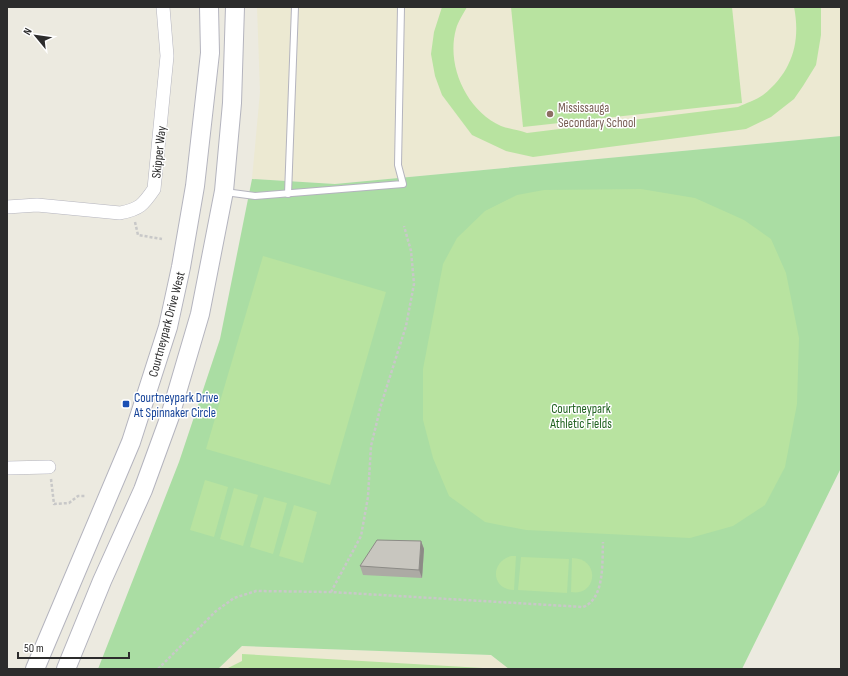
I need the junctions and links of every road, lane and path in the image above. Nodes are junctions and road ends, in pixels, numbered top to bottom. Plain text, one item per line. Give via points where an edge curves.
1 (163, 7) edge
2 (209, 7) edge
3 (235, 7) edge
4 (295, 7) edge
5 (401, 7) edge
6 (195, 186) junction
7 (224, 191) junction
8 (288, 194) junction
9 (7, 207) edge
10 (133, 210) junction
11 (404, 226) dead end
12 (162, 239) dead end
13 (49, 467) joint
14 (7, 468) edge
15 (85, 496) dead end
16 (604, 542) dead end
17 (331, 592) junction
18 (35, 669) edge
19 (66, 669) edge
20 (158, 669) edge

1 - 10 street, Skipper Way via 167,56 154,188 142,205
2 - 6 main road, Courtneypark Drive West via 210,53
3 - 7 main road, Courtneypark Drive West via 232,103
4 - 8 lane
5 - 8 lane via 398,165 403,184
6 - 7 main road
6 - 18 main road, Courtneypark Drive West via 182,267 168,327 146,401
7 - 8 lane via 255,196
7 - 19 main road, Courtneypark Drive West via 200,314 170,416 143,490
9 - 10 street via 38,205 120,212
10 - 12 path via 138,235
11 - 17 path via 411,251 414,284 406,326 381,404 371,446 368,497 361,536
13 - 14 street
13 - 15 path via 54,504 69,503 78,496
16 - 17 path via 599,591 594,601 583,607
17 - 20 path via 256,591 234,598 216,611

